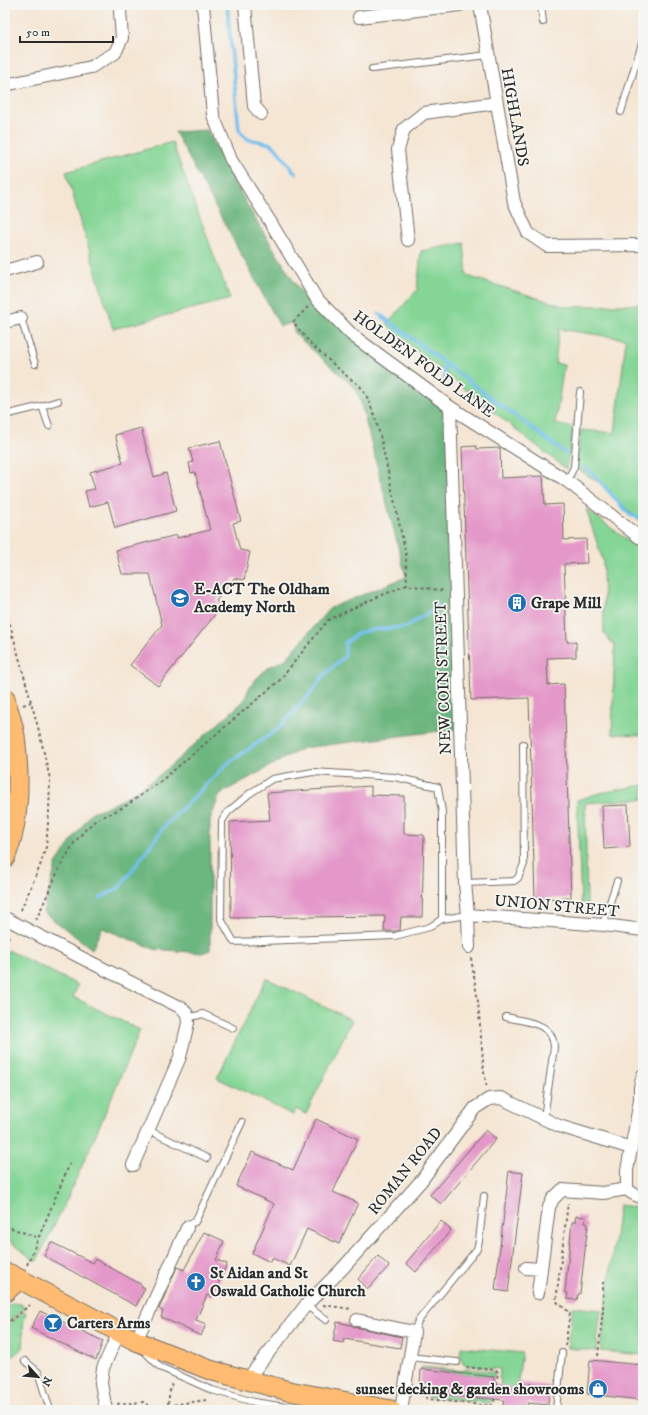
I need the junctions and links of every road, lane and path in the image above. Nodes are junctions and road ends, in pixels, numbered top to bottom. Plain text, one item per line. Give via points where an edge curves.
1 (122, 5) edge
2 (203, 5) edge
3 (245, 5) edge
4 (460, 5) edge
5 (480, 5) edge
6 (541, 5) edge
7 (380, 10) edge
8 (359, 17) dead end
9 (543, 22) dead end
10 (643, 40) edge
11 (488, 54) junction
12 (372, 69) dead end
13 (5, 85) edge
14 (496, 103) junction
15 (621, 112) dead end
16 (261, 114) dead end
17 (408, 240) dead end
18 (643, 246) edge
19 (37, 262) dead end
20 (5, 271) edge
21 (312, 302) dead end
22 (21, 318) joint
23 (5, 322) edge
24 (34, 364) dead end
25 (580, 392) dead end
26 (58, 401) dead end
27 (42, 406) junction
28 (450, 407) junction
29 (5, 415) edge
30 (49, 426) dead end
31 (567, 481) junction
32 (643, 538) edge
33 (407, 585) junction
34 (456, 593) junction
35 (12, 636) dead end
36 (5, 638) edge
37 (5, 698) edge
38 (523, 744) dead end
39 (5, 858) edge
40 (617, 881) dead end
41 (465, 883) junction
42 (468, 915) junction
43 (5, 918) edge
44 (442, 919) junction
45 (35, 921) dead end
46 (604, 925) junction
47 (643, 930) edge
48 (11, 933) dead end
49 (5, 944) edge
50 (469, 947) joint
51 (506, 1017) dead end
52 (188, 1018) junction
53 (233, 1028) dead end
54 (643, 1075) edge
55 (489, 1099) junction
56 (641, 1100) edge
57 (544, 1118) junction
58 (242, 1122) dead end
59 (148, 1130) junction
60 (631, 1148) junction
61 (208, 1158) dead end
62 (70, 1163) dead end
63 (133, 1165) dead end
64 (627, 1189) junction
65 (484, 1196) dead end
66 (569, 1196) dead end
67 (643, 1197) edge
68 (5, 1226) edge
69 (187, 1226) joint
70 (39, 1238) junction
71 (526, 1268) dead end
72 (541, 1269) junction
73 (13, 1271) edge
74 (603, 1282) dead end
75 (5, 1292) edge
76 (538, 1293) dead end
77 (30, 1305) dead end
78 (306, 1305) junction
79 (326, 1320) dead end
80 (357, 1320) dead end
81 (5, 1325) edge
82 (119, 1332) junction
83 (414, 1332) junction
84 (136, 1341) junction
85 (564, 1347) dead end
86 (562, 1353) dead end
87 (598, 1356) dead end
88 (409, 1357) junction
89 (639, 1360) dead end
90 (25, 1361) dead end
91 (457, 1362) dead end
92 (643, 1362) edge
93 (460, 1369) dead end
94 (173, 1380) dead end
95 (250, 1382) junction
96 (418, 1385) dead end
97 (206, 1400) dead end
98 (490, 1406) junction
99 (111, 1407) edge
100 (167, 1409) edge
101 (50, 1410) edge
102 (305, 1410) edge
103 (391, 1410) edge
104 (401, 1410) edge
105 (490, 1410) edge
106 (556, 1410) edge

1 - 13 street via 122,38 115,53 91,67
2 - 28 street, HOLDEN FOLD LANE via 213,115 230,160 316,298 352,335
3 - 16 street via 254,106
4 - 7 street
5 - 11 street, HIGHLANDS
6 - 9 lane
7 - 8 street
10 - 15 lane
11 - 12 lane
11 - 14 street, HIGHLANDS
14 - 17 street via 424,113 404,129 398,150
14 - 18 street, HIGHLANDS via 514,202 528,233 548,246
19 - 20 street
21 - 33 path via 293,322 311,344 360,386 367,397 382,439 406,555
22 - 23 street
22 - 24 lane
25 - 31 lane via 574,467
26 - 27 lane
27 - 29 lane
27 - 30 lane
28 - 31 street, HOLDEN FOLD LANE
28 - 34 street, NEW COIN STREET
31 - 32 street, HOLDEN FOLD LANE
33 - 34 path
33 - 45 path via 328,620 279,681 161,781 124,807 90,824 74,843 59,869
34 - 41 street, NEW COIN STREET
35 - 36 path
37 - 39 main road via 15,735 19,779 12,837
38 - 41 lane via 524,864 514,881
40 - 46 lane
41 - 42 street, NEW COIN STREET
42 - 44 lane
42 - 46 street, UNION STREET
42 - 50 street, NEW COIN STREET
43 - 52 street via 182,1008
44 - 44 lane via 430,927 395,936 234,942 221,919 222,821 228,812 272,779 313,772 395,777 438,787 442,812
46 - 47 street, UNION STREET
48 - 49 path
50 - 55 path
51 - 57 lane via 542,1026 548,1029 553,1038
52 - 53 lane via 203,1014
52 - 59 street via 180,1056
54 - 56 street via 640,1087
55 - 57 street via 501,1098
55 - 78 street, ROMAN ROAD via 475,1108 421,1181
56 - 60 street
57 - 60 street via 559,1126
58 - 69 lane via 195,1222
59 - 61 lane
59 - 63 street
60 - 64 street
62 - 70 path
64 - 67 street
64 - 72 street via 603,1193 562,1190 557,1194 549,1207
65 - 83 lane via 477,1249 423,1314
66 - 85 path via 556,1301 570,1314
68 - 70 path
69 - 84 street
70 - 73 path
71 - 72 street
72 - 76 street
73 - 75 main road
73 - 82 main road
74 - 87 path
77 - 81 path
78 - 79 lane
78 - 95 street, ROMAN ROAD via 253,1372
80 - 83 street
82 - 84 main road
82 - 99 street via 103,1368 100,1383
83 - 88 street
84 - 95 main road via 210,1370
84 - 102 lane via 160,1367 212,1390 254,1402
86 - 106 lane
88 - 91 lane
88 - 104 street
89 - 92 path
90 - 101 lane via 38,1372
93 - 98 path via 465,1367 498,1372 496,1394
94 - 100 path
95 - 103 main road
96 - 98 path via 421,1394 428,1399
97 - 100 path via 172,1405
98 - 105 path
99 - 100 path via 144,1402 150,1407

